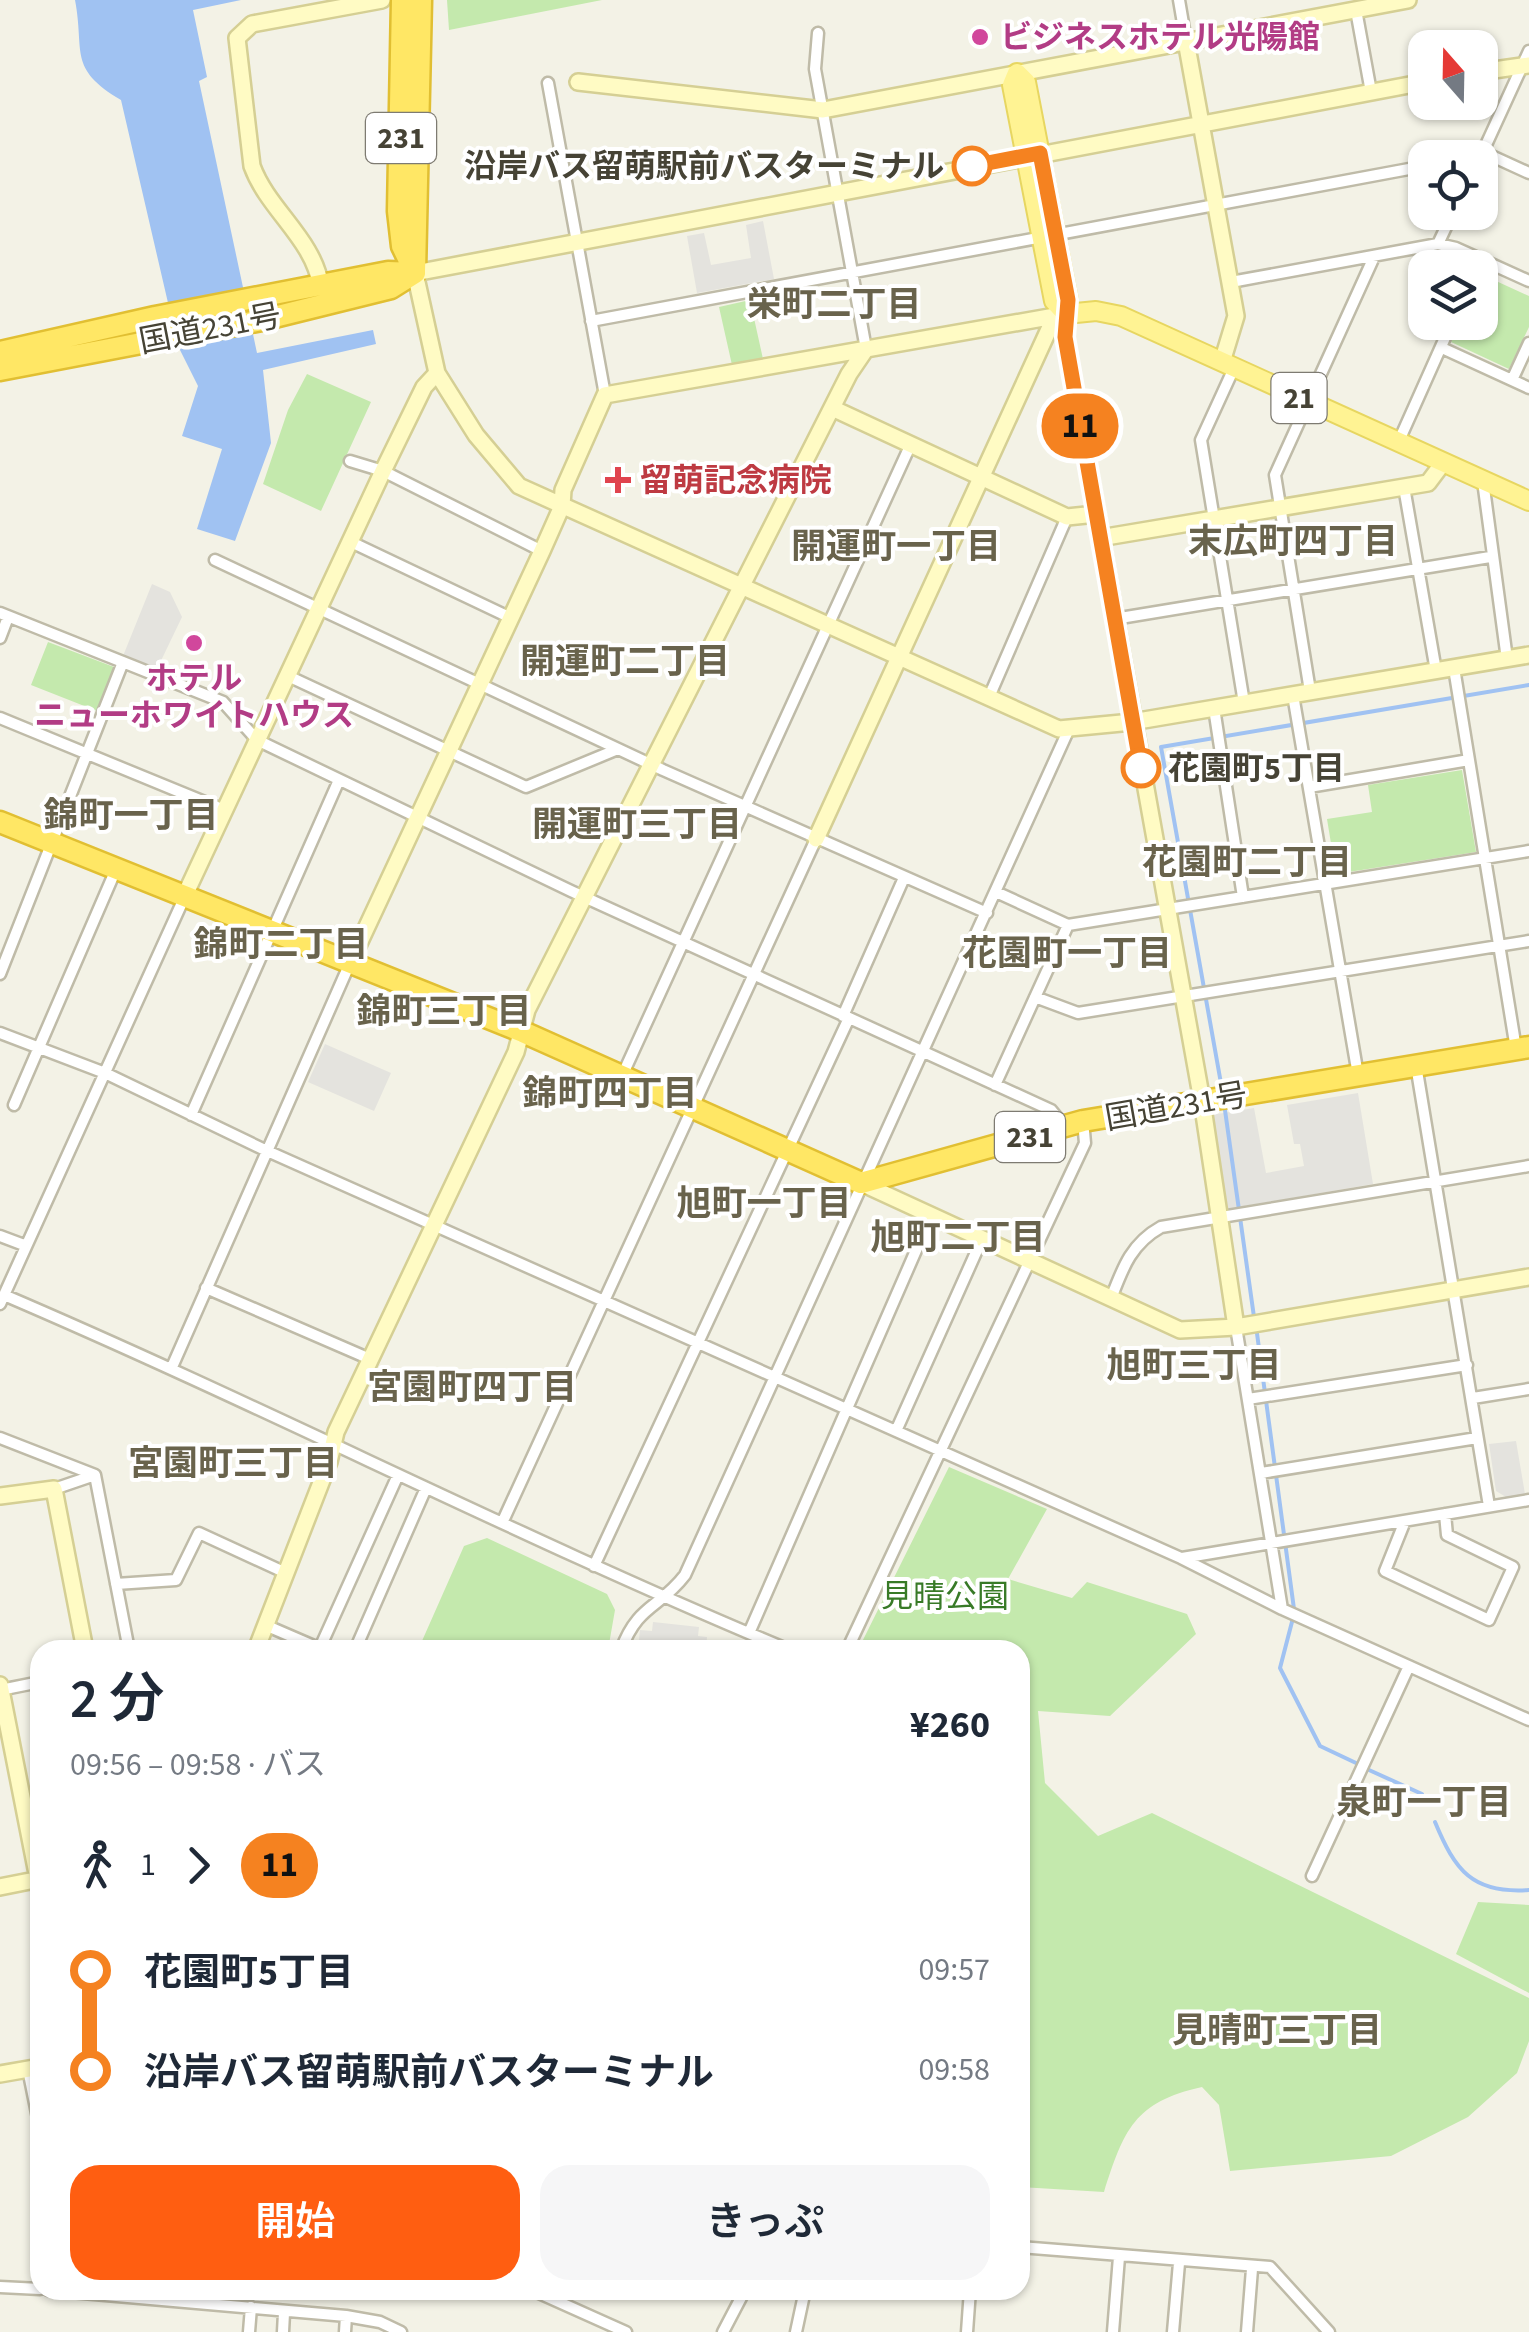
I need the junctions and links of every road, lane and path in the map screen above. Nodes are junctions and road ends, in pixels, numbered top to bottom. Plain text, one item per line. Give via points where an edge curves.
1 (382, 0) edge
2 (402, 0) edge
3 (421, 0) edge
4 (1179, 0) edge
5 (1408, 0) edge
6 (1356, 10) junction
7 (818, 33) dead end
8 (1186, 41) junction
9 (1527, 60) edge
10 (1498, 67) edge
11 (1017, 73) junction
12 (578, 82) dead end
13 (548, 83) dead end
14 (1408, 85) edge
15 (1371, 92) junction
16 (822, 110) junction
17 (1201, 125) junction
18 (1487, 140) edge
19 (1033, 154) junction
20 (1498, 162) edge
21 (1408, 169) edge
22 (1529, 172) edge
23 (838, 192) junction
24 (1216, 204) junction
25 (1445, 230) edge
26 (1048, 236) junction
27 (575, 240) junction
28 (1438, 244) junction
29 (1450, 250) edge
30 (1374, 257) junction
31 (1498, 270) edge
32 (852, 272) junction
33 (415, 273) junction
34 (1529, 281) edge
35 (1230, 282) junction
36 (321, 287) junction
37 (1060, 315) junction
38 (591, 321) junction
39 (157, 327) junction
40 (1445, 340) edge
41 (1529, 343) edge
42 (1442, 348) junction
43 (866, 349) junction
44 (0, 352) edge
45 (1228, 365) junction
46 (0, 370) edge
47 (437, 372) junction
48 (1512, 380) junction
49 (1529, 388) edge
50 (605, 395) junction
51 (1307, 401) junction
52 (832, 408) junction
53 (1398, 443) junction
54 (910, 446) junction
55 (350, 460) dead end
56 (1443, 462) junction
57 (383, 471) junction
58 (978, 478) junction
59 (1483, 481) junction
60 (1404, 487) junction
61 (1529, 501) edge
62 (562, 506) junction
63 (1280, 508) junction
64 (1096, 514) junction
65 (1067, 517) junction
66 (1213, 519) junction
67 (1100, 538) junction
68 (351, 542) junction
69 (542, 551) junction
70 (1490, 557) junction
71 (215, 560) dead end
72 (1419, 568) junction
73 (743, 585) junction
74 (1295, 589) junction
75 (1227, 600) junction
76 (318, 608) junction
77 (4, 615) edge
78 (511, 618) junction
79 (1114, 619) junction
80 (830, 626) junction
81 (0, 638) edge
82 (1529, 655) edge
83 (899, 657) junction
84 (1508, 659) junction
85 (123, 662) junction
86 (1454, 668) junction
87 (1436, 670) junction
88 (288, 676) junction
89 (481, 684) junction
90 (1302, 693) junction
91 (989, 697) junction
92 (1244, 702) junction
93 (1214, 708) junction
94 (0, 718) edge
95 (1132, 722) junction
96 (1068, 731) junction
97 (257, 740) junction
98 (618, 749) junction
99 (86, 751) junction
100 (448, 751) junction
101 (1468, 760) junction
102 (651, 764) junction
103 (339, 780) junction
104 (1309, 786) junction
105 (748, 808) junction
106 (224, 810) junction
107 (416, 818) junction
108 (1, 827) edge
109 (816, 839) junction
110 (51, 843) junction
111 (1529, 851) edge
112 (1485, 858) junction
113 (116, 867) junction
114 (903, 880) junction
115 (1324, 884) junction
116 (996, 892) junction
117 (185, 895) junction
118 (584, 897) junction
119 (1242, 897) junction
120 (1167, 909) junction
121 (986, 913) junction
122 (1068, 926) junction
123 (273, 932) junction
124 (1529, 941) edge
125 (685, 944) junction
126 (1499, 946) junction
127 (350, 964) junction
128 (1340, 972) junction
129 (0, 974) edge
130 (755, 976) junction
131 (1036, 997) junction
132 (1183, 998) junction
133 (846, 1017) junction
134 (523, 1032) junction
135 (0, 1033) edge
136 (38, 1047) junction
137 (1522, 1048) edge
138 (921, 1052) junction
139 (1416, 1066) junction
140 (104, 1073) junction
141 (1358, 1075) junction
142 (622, 1076) junction
143 (995, 1085) junction
144 (1202, 1101) junction
145 (14, 1105) dead end
146 (694, 1108) junction
147 (192, 1115) junction
148 (1074, 1124) junction
149 (786, 1148) junction
150 (265, 1150) junction
151 (1529, 1166) edge
152 (1435, 1180) junction
153 (861, 1183) junction
154 (931, 1216) junction
155 (1218, 1216) junction
156 (435, 1224) junction
157 (0, 1236) edge
158 (982, 1239) junction
159 (24, 1245) junction
160 (1028, 1261) junction
161 (1529, 1277) edge
162 (206, 1288) junction
163 (1454, 1290) junction
164 (1112, 1296) junction
165 (2, 1299) edge
166 (606, 1300) junction
167 (1236, 1327) junction
168 (698, 1341) junction
169 (370, 1358) junction
170 (1467, 1364) junction
171 (172, 1367) junction
172 (774, 1375) junction
173 (1529, 1390) edge
174 (1473, 1398) junction
175 (1248, 1399) junction
176 (844, 1407) junction
177 (896, 1431) junction
178 (0, 1438) edge
179 (1477, 1438) junction
180 (333, 1445) junction
181 (943, 1453) junction
182 (1260, 1473) junction
183 (95, 1475) junction
184 (398, 1475) junction
185 (426, 1488) junction
186 (54, 1489) junction
187 (0, 1496) edge
188 (1529, 1500) edge
189 (1489, 1506) junction
190 (1445, 1514) junction
191 (1406, 1521) junction
192 (502, 1523) junction
193 (1271, 1545) junction
194 (1182, 1558) junction
195 (594, 1566) junction
196 (286, 1573) junction
197 (116, 1584) junction
198 (662, 1598) junction
199 (1282, 1609) junction
200 (265, 1625) junction
201 (749, 1633) junction
202 (83, 1640) edge
203 (127, 1640) edge
204 (260, 1640) edge
205 (300, 1640) edge
206 (325, 1640) edge
207 (359, 1640) edge
208 (626, 1640) edge
209 (765, 1640) edge
210 (852, 1640) edge
211 (1409, 1666) junction
212 (30, 1684) edge
213 (0, 1688) edge
214 (1529, 1720) edge
215 (30, 1838) edge
216 (1312, 1876) dead end
217 (30, 1884) edge
218 (0, 1887) edge
219 (30, 2069) edge
220 (0, 2074) edge
221 (1030, 2249) edge
222 (1118, 2256) junction
223 (1180, 2263) junction
224 (1252, 2269) junction
225 (0, 2287) edge
226 (30, 2289) edge
227 (174, 2300) edge
228 (556, 2300) edge
229 (740, 2300) edge
230 (803, 2300) edge
231 (969, 2300) edge
232 (251, 2307) junction
233 (284, 2313) junction
234 (346, 2316) junction
235 (380, 2327) edge
236 (1324, 2330) edge
237 (621, 2331) edge
238 (250, 2332) edge
239 (283, 2332) edge
240 (345, 2332) edge
241 (401, 2332) edge
242 (724, 2332) edge
243 (796, 2332) edge
244 (967, 2332) edge
245 (1113, 2332) edge
246 (1173, 2332) edge
247 (1247, 2332) edge

1 - 36 street via 252,24 237,38 252,166 311,254
2 - 33 highway, 231 via 398,211 402,246
3 - 33 highway, 231
4 - 8 street
5 - 6 street
6 - 8 street
6 - 15 street
7 - 16 street
8 - 11 street
8 - 17 street
9 - 10 street
9 - 18 street
11 - 16 street
11 - 19 main road via 1026,82
12 - 16 street
13 - 27 street
14 - 15 street
15 - 17 street
16 - 23 street
17 - 19 street
17 - 24 street
19 - 23 street
19 - 26 main road
20 - 22 street
21 - 24 street
23 - 27 street
23 - 32 street
24 - 26 street
24 - 35 street
25 - 28 street
26 - 32 street
26 - 37 main road via 1068,300
27 - 33 street
27 - 38 street
28 - 29 street
28 - 30 street
30 - 35 street
30 - 51 street
31 - 34 street
32 - 38 street
32 - 43 street
33 - 36 highway, 国道231号
33 - 39 highway, 国道231号 via 391,288 262,320
33 - 47 street
35 - 45 street via 1235,329
36 - 39 highway, 国道231号
37 - 43 street
37 - 45 main road, 21 via 1122,316
37 - 58 street
37 - 64 street
38 - 50 street
39 - 44 highway, 国道231号
39 - 46 highway, 国道231号
40 - 42 street
41 - 48 street
42 - 48 street
42 - 53 street
43 - 50 street
43 - 52 street
45 - 51 main road, 21
45 - 66 street via 1201,440
47 - 57 street
47 - 62 street via 476,435 520,486
48 - 49 street
50 - 62 street
51 - 53 main road, 21
51 - 63 street via 1274,474
52 - 54 street
52 - 73 street
53 - 56 main road, 21
54 - 58 street
54 - 80 street
55 - 57 street
56 - 59 main road, 21
56 - 60 street via 1428,483
57 - 68 street
57 - 69 street
58 - 65 street
58 - 83 street
59 - 61 main road, 21
59 - 70 street
60 - 63 street
60 - 72 street
62 - 69 street
62 - 73 street
63 - 66 street
63 - 74 street
64 - 65 street
64 - 67 street
65 - 91 street
66 - 67 street
66 - 75 street
67 - 79 street
68 - 76 street
68 - 78 street
69 - 78 street
70 - 72 street
70 - 84 street
71 - 76 street
72 - 74 street
72 - 87 street
73 - 80 street
73 - 102 street
74 - 75 street
74 - 90 street
75 - 79 street
75 - 92 street
76 - 88 street
76 - 89 street
77 - 81 street
77 - 85 street
78 - 89 street
79 - 95 street
80 - 83 street
80 - 105 street
82 - 84 street
83 - 91 street
83 - 109 street
84 - 86 street
85 - 97 street via 223,702
85 - 99 street
86 - 87 street
86 - 101 street
87 - 90 street
88 - 97 street
88 - 100 street
89 - 98 street
89 - 100 street
90 - 92 street
90 - 104 street
91 - 96 street
92 - 93 street
93 - 95 street
93 - 119 street
94 - 99 street
95 - 96 street
95 - 120 street
96 - 116 street
97 - 103 street
97 - 106 street
98 - 100 street via 526,787
98 - 102 street
99 - 106 street
99 - 110 street
100 - 107 street
101 - 104 street
101 - 112 street
102 - 105 street
102 - 118 street
103 - 107 street
103 - 123 street
104 - 115 street
105 - 109 street
105 - 125 street
106 - 117 street
107 - 118 street
107 - 127 street
108 - 110 highway
109 - 114 street
109 - 130 street
110 - 113 highway
110 - 129 street
111 - 112 street
112 - 115 street
112 - 126 street
113 - 117 highway
113 - 136 street
114 - 121 street
114 - 133 street
115 - 119 street
115 - 128 street
116 - 121 street
116 - 122 street
117 - 123 highway
117 - 140 street
118 - 125 street
118 - 134 street via 527,1010
119 - 120 street
120 - 122 street
120 - 132 street
121 - 138 street
122 - 131 street
123 - 127 highway
123 - 147 street
124 - 126 street
125 - 130 street
125 - 142 street
126 - 128 street
126 - 137 street
127 - 134 highway
127 - 150 street
128 - 132 street
128 - 141 street
130 - 133 street
130 - 146 street
131 - 132 street via 1078,1013
131 - 143 street
132 - 144 street
133 - 138 street
133 - 149 street
134 - 142 highway
134 - 156 street
135 - 136 street
136 - 140 street
136 - 145 street
137 - 139 highway, 国道231号 / 231
138 - 143 street
138 - 153 street
139 - 141 highway, 国道231号 / 231
139 - 152 street
140 - 147 street
140 - 159 street
141 - 144 highway, 国道231号 / 231
142 - 146 highway
143 - 148 street
144 - 148 highway, 国道231号 / 231
144 - 155 street
146 - 149 highway
146 - 166 street
147 - 150 street
148 - 153 highway, 国道231号 / 231
148 - 160 street via 1085,1143
149 - 153 highway
149 - 168 street
150 - 156 street
150 - 162 street
151 - 152 street
152 - 155 street
152 - 163 street
153 - 154 street
153 - 172 street
154 - 158 street
154 - 176 street
155 - 164 street via 1150,1234 1125,1261
155 - 167 street
156 - 166 street
156 - 169 street
157 - 159 street
158 - 160 street
158 - 177 street
159 - 165 street
160 - 164 street
160 - 181 street
161 - 163 street
162 - 169 street
162 - 171 street
163 - 167 street
163 - 170 street
164 - 167 street via 1180,1330
165 - 171 street
166 - 168 street
166 - 192 street
167 - 175 street
168 - 172 street
168 - 195 street
169 - 180 street
170 - 174 street
170 - 175 street
171 - 180 street
172 - 176 street
172 - 198 street via 685,1575
173 - 174 street
174 - 179 street
175 - 182 street
176 - 177 street
176 - 201 street
177 - 181 street
178 - 183 street
179 - 182 street
179 - 189 street
180 - 184 street
180 - 196 street
181 - 194 street
181 - 210 street
182 - 193 street
183 - 186 street
183 - 197 street
184 - 185 street
184 - 206 street
185 - 192 street
185 - 207 street
186 - 187 street
186 - 202 street
188 - 189 street
189 - 190 street
190 - 191 street
190 - 191 street via 1447,1535 1513,1566 1489,1620 1385,1571
191 - 193 street
192 - 195 street
193 - 194 street
193 - 199 street
194 - 199 street
195 - 198 street
196 - 197 street via 199,1533 176,1580
196 - 200 street
197 - 203 street
198 - 201 street
198 - 208 street via 640,1613
199 - 211 street
200 - 204 street
200 - 205 street
201 - 209 street
211 - 214 street
211 - 216 street
212 - 213 street
213 - 215 street
217 - 218 street
219 - 220 street
221 - 222 street
222 - 223 street
222 - 245 street
223 - 224 street
223 - 246 street
224 - 236 street via 1270,2267
224 - 247 street
225 - 226 street
227 - 232 street
228 - 237 street
229 - 242 street
230 - 243 street
231 - 244 street
232 - 233 street
232 - 238 street
233 - 234 street
233 - 239 street
234 - 235 street
234 - 240 street
235 - 241 street

